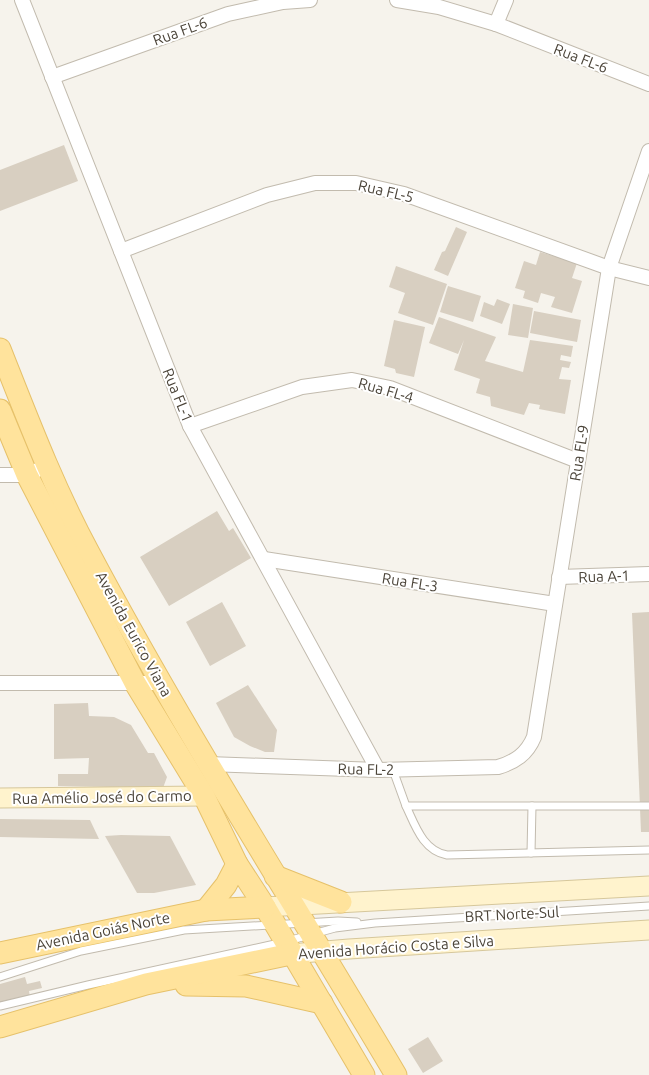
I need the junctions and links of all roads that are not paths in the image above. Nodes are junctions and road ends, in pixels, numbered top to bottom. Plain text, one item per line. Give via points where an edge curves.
1 (22, 0) edge
2 (310, 0) edge
3 (397, 0) edge
4 (506, 0) edge
5 (496, 24) junction
6 (52, 77) junction
7 (649, 84) edge
8 (649, 151) edge
9 (121, 251) junction
10 (609, 268) junction
11 (649, 278) edge
12 (0, 349) edge
13 (0, 410) edge
14 (190, 426) junction
15 (578, 461) junction
16 (46, 466) junction
17 (0, 475) edge
18 (27, 475) junction
19 (264, 559) junction
20 (649, 574) edge
21 (559, 577) junction
22 (555, 604) junction
23 (0, 683) edge
24 (135, 683) junction
25 (162, 683) junction
26 (521, 756) joint
27 (208, 764) junction
28 (378, 770) junction
29 (393, 770) junction
30 (204, 796) junction
31 (0, 798) edge
32 (406, 806) junction
33 (532, 806) junction
34 (649, 806) edge
35 (649, 850) edge
36 (531, 853) junction
37 (237, 864) junction
38 (275, 876) junction
39 (649, 886) edge
40 (340, 902) junction
41 (649, 906) edge
42 (206, 910) junction
43 (375, 923) junction
44 (308, 928) junction
45 (649, 930) edge
46 (279, 932) junction
47 (0, 953) edge
48 (0, 977) edge
49 (146, 984) junction
50 (322, 1002) junction
51 (0, 1006) edge
52 (0, 1027) edge
53 (364, 1075) edge
54 (396, 1075) edge

1 - 6 street, Rua FL-1
2 - 6 street, Rua FL-6 via 283,2 228,14
3 - 5 street, Rua FL-6 via 439,7
4 - 5 street
5 - 7 street, Rua FL-6
6 - 9 street, Rua FL-1
8 - 10 street, Rua FL-9
9 - 10 street, Rua FL-5 via 267,195 315,183 356,183 404,194
9 - 14 street, Rua FL-1
10 - 11 street, Rua FL-5
10 - 15 street, Rua FL-9
12 - 16 main road, Avenida Eurico Viana
13 - 18 main road, Avenida Eurico Viana
14 - 15 street, Rua FL-4 via 302,386 352,380 390,388
14 - 19 street, Rua FL-1
15 - 21 street, Rua FL-9
16 - 18 street
16 - 25 main road, Avenida Eurico Viana via 87,550
17 - 18 street
18 - 24 main road, Avenida Eurico Viana
19 - 22 street, Rua FL-3
19 - 28 street, Rua FL-1
20 - 21 street, Rua A-1
21 - 22 street, Rua FL-9
22 - 26 street, Rua FL-9 via 534,738 530,748
23 - 24 street
24 - 25 street
24 - 30 main road, Avenida Eurico Viana
25 - 27 main road, Avenida Eurico Viana
26 - 29 street, Rua FL-2 via 498,766
27 - 28 street, Rua FL-2
27 - 38 main road, Avenida Eurico Viana
28 - 29 street, Rua FL-2
29 - 32 lane
30 - 31 main road, Rua Amélio José do Carmo
30 - 37 main road, Avenida Eurico Viana
32 - 33 lane
32 - 36 lane via 420,835 437,853
33 - 34 lane
33 - 36 lane
35 - 36 lane
37 - 42 main road via 226,885
37 - 46 main road, Avenida Eurico Viana
38 - 40 main road
38 - 44 main road, Avenida Eurico Viana
39 - 40 main road, Avenida Horácio Costa e Silva
40 - 44 main road, Avenida Horácio Costa e Silva
41 - 43 lane, BRT Norte-Sul
42 - 46 main road, Avenida Horácio Costa e Silva
42 - 47 main road, Avenida Goiás Norte
43 - 44 lane
43 - 44 lane via 338,921
44 - 45 main road, Avenida Horácio Costa e Silva
44 - 46 main road, Avenida Horácio Costa e Silva
44 - 46 main road, Avenida Horácio Costa e Silva
44 - 54 main road, Avenida Eurico Viana
46 - 48 lane via 184,930 81,951
46 - 49 main road, Avenida Horácio Costa e Silva
46 - 50 main road, Avenida Eurico Viana
46 - 51 lane
49 - 50 main road via 246,986
49 - 52 main road
50 - 53 main road, Avenida Eurico Viana

